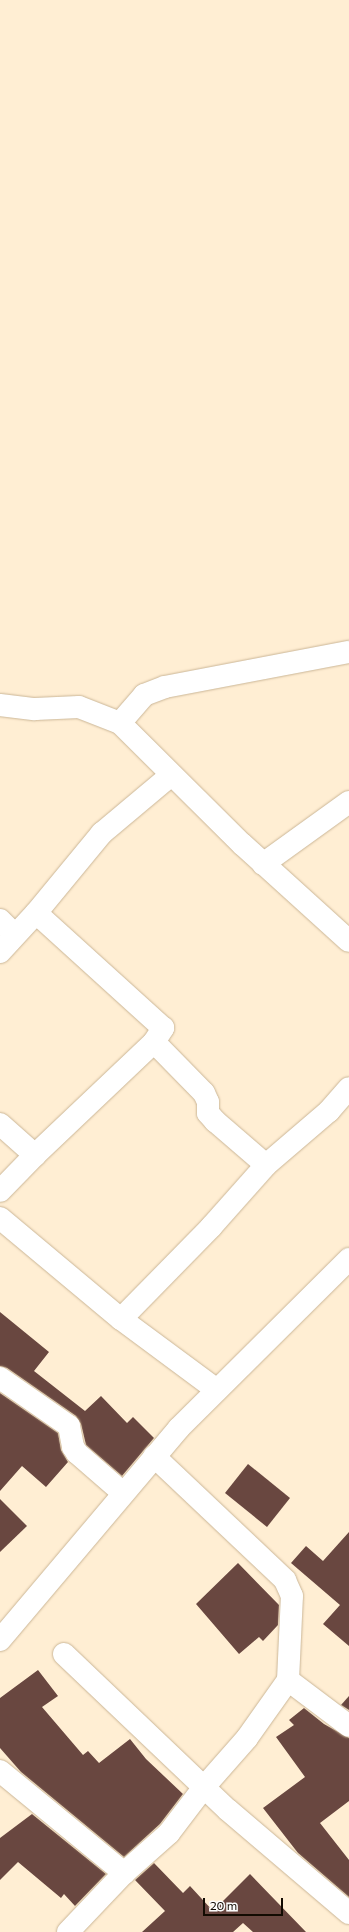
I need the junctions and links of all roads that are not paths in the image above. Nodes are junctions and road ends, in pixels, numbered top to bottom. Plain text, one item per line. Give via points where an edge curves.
1 (349, 652) edge
2 (0, 706) edge
3 (120, 723) junction
4 (171, 775) junction
5 (349, 802) edge
6 (263, 864) junction
7 (36, 914) junction
8 (7, 928) edge
9 (349, 941) edge
10 (0, 952) edge
11 (154, 1042) junction
12 (349, 1088) edge
13 (0, 1124) edge
14 (35, 1155) junction
15 (266, 1165) junction
16 (0, 1191) edge
17 (0, 1218) edge
18 (349, 1259) edge
19 (120, 1319) junction
20 (0, 1378) edge
21 (218, 1390) junction
22 (154, 1456) junction
23 (123, 1493) junction
24 (0, 1640) edge
25 (64, 1654) dead end
26 (288, 1680) junction
27 (349, 1726) edge
28 (0, 1771) edge
29 (204, 1787) junction
30 (124, 1873) junction
31 (349, 1913) edge
32 (68, 1932) edge

1 - 3 street via 165,687 144,695
2 - 3 street via 35,709 79,707
3 - 4 street
4 - 6 street
4 - 7 street via 102,833
5 - 6 street
6 - 9 street
7 - 8 street
7 - 11 street via 163,1028
8 - 10 street
11 - 14 street
11 - 15 street via 204,1093 208,1102 208,1113 215,1121
12 - 15 street via 329,1111
13 - 14 street
14 - 16 street
15 - 19 street via 211,1227
17 - 19 street
18 - 21 street
19 - 21 street
20 - 23 street via 69,1426 73,1447 77,1453
21 - 22 street
22 - 23 street
22 - 26 street via 285,1580 292,1596
23 - 24 street
25 - 29 street
26 - 27 street
26 - 29 street via 247,1738
28 - 30 street
29 - 30 street via 169,1833
29 - 31 street via 248,1828
30 - 32 street

